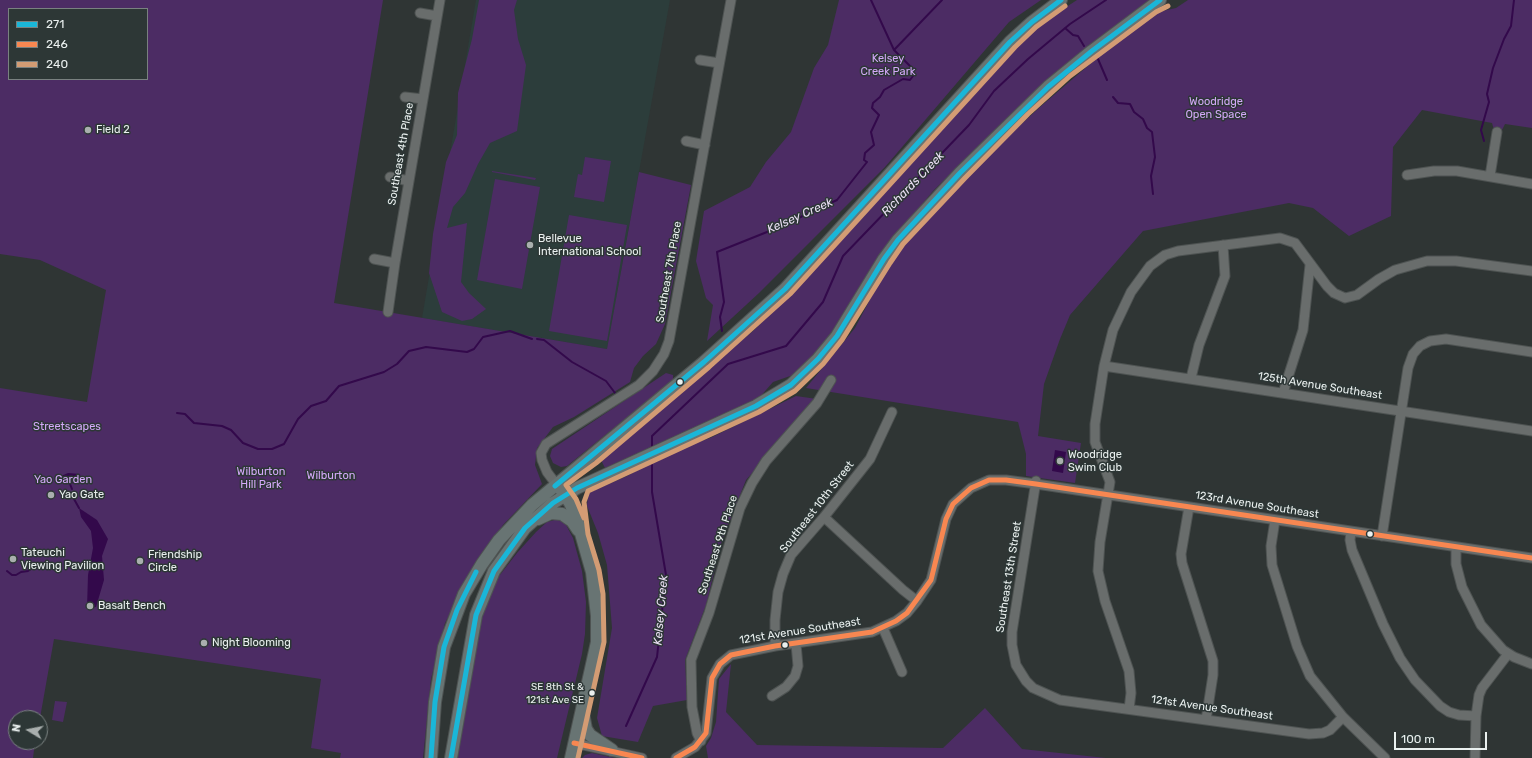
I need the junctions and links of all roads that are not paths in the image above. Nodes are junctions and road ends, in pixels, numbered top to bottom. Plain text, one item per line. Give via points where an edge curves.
1 (440, 0) edge
2 (731, 0) edge
3 (1061, 0) edge
4 (1165, 0) edge
5 (1156, 3) edge
6 (420, 13) dead end
7 (437, 16) junction
8 (700, 60) dead end
9 (719, 63) junction
10 (406, 97) dead end
11 (423, 100) junction
12 (1497, 132) dead end
13 (686, 141) dead end
14 (704, 145) junction
15 (1407, 175) dead end
16 (1490, 176) junction
17 (390, 177) dead end
18 (409, 181) junction
19 (1532, 184) edge
20 (1224, 245) junction
21 (374, 259) dead end
22 (395, 263) junction
23 (1310, 265) junction
24 (1532, 271) edge
25 (388, 312) dead end
26 (1532, 352) edge
27 (1104, 366) junction
28 (1191, 378) junction
29 (831, 380) dead end
30 (1283, 392) junction
31 (1401, 410) junction
32 (892, 412) dead end
33 (1532, 431) edge
34 (1036, 482) junction
35 (586, 483) junction
36 (556, 484) junction
37 (979, 484) joint
38 (565, 495) junction
39 (1108, 495) junction
40 (1189, 507) junction
41 (824, 517) junction
42 (1275, 520) junction
43 (532, 522) junction
44 (1351, 532) junction
45 (581, 534) junction
46 (1382, 536) junction
47 (1456, 548) junction
48 (1532, 558) edge
49 (917, 601) junction
50 (883, 628) junction
51 (796, 644) junction
52 (775, 646) junction
53 (1508, 654) junction
54 (1532, 664) edge
55 (902, 672) dead end
56 (1021, 675) joint
57 (772, 696) dead end
58 (1128, 709) junction
59 (582, 710) junction
60 (1476, 716) junction
61 (1343, 717) junction
62 (1206, 720) junction
63 (701, 741) junction
64 (574, 743) junction
65 (612, 750) junction
66 (431, 758) edge
67 (451, 758) edge
68 (571, 758) edge
69 (642, 758) edge
70 (676, 758) edge
71 (1385, 758) edge
72 (1475, 758) edge

1 - 7 street, Southeast 4th Place
2 - 9 street, Southeast 7th Place
3 - 36 main road via 1010,42 785,289 710,358 591,458
4 - 5 main road
5 - 35 main road via 1048,87 960,173 898,240 837,336 791,385 756,406
6 - 7 street
7 - 11 street, Southeast 4th Place
8 - 9 street
9 - 14 street, Southeast 7th Place
10 - 11 street
11 - 18 street, Southeast 4th Place
12 - 16 street
13 - 14 street
14 - 36 street, Southeast 7th Place via 669,341 664,354 653,371 639,385 546,444 541,453 542,460
15 - 16 street via 1446,170
16 - 19 street
17 - 18 street
18 - 22 street, Southeast 4th Place
20 - 23 street via 1286,238 1299,247
20 - 27 street via 1190,249 1164,256 1150,266 1131,292 1117,318
20 - 28 street via 1225,276 1199,345
21 - 22 street
22 - 25 street, Southeast 4th Place
23 - 24 street via 1334,293 1345,298 1357,295 1395,270 1427,261 1456,261
23 - 30 street via 1303,330
26 - 31 street via 1446,339 1430,341 1420,346 1413,354
27 - 28 street, 125th Avenue Southeast
27 - 39 street via 1094,433 1109,476
28 - 30 street, 125th Avenue Southeast
29 - 63 street, Southeast 9th Place via 817,403 766,461 740,508 709,613 691,660 692,708
30 - 31 street, 125th Avenue Southeast
31 - 33 street, 125th Avenue Southeast
31 - 46 street
32 - 41 street, Southeast 10th Street via 870,459
34 - 37 street, 123rd Avenue Southeast via 998,479
34 - 39 street, 123rd Avenue Southeast
34 - 56 street, Southeast 13th Street via 1012,632 1013,656
35 - 38 main road
35 - 45 main road via 577,497
36 - 38 main road
36 - 66 main road via 495,546 474,576 457,610 444,647 439,672
37 - 49 street, 121st Avenue Southeast via 965,493 949,511 931,580
38 - 43 main road
38 - 45 main road via 573,509
39 - 40 street, 123rd Avenue Southeast
39 - 58 street via 1098,571 1105,602 1129,671 1131,693
40 - 42 street, 123rd Avenue Southeast
40 - 62 street via 1181,554 1213,661
41 - 49 street
41 - 52 street, Southeast 10th Street via 791,555 783,574 776,607
42 - 44 street, 123rd Avenue Southeast
42 - 61 street via 1271,546 1272,561 1297,646 1310,676
43 - 45 main road via 551,513 562,514 572,521
43 - 67 main road via 503,556 481,600 472,630
44 - 46 street, 123rd Avenue Southeast
44 - 60 street via 1352,550 1400,658 1415,680 1440,706 1459,715
45 - 59 main road via 592,572 597,616 597,642
46 - 47 street, 123rd Avenue Southeast
47 - 48 street, 123rd Avenue Southeast
47 - 53 street via 1456,564 1467,600 1490,637
49 - 50 street, 121st Avenue Southeast via 896,621
50 - 51 street, 121st Avenue Southeast
50 - 55 street
51 - 52 street, 121st Avenue Southeast
51 - 57 street via 798,666 795,676 786,687
52 - 63 street, 121st Avenue Southeast via 731,655 715,670 710,685 708,726
53 - 54 street
53 - 60 street via 1482,688
56 - 58 street, 121st Avenue Southeast via 1033,688 1060,700
58 - 62 street, 121st Avenue Southeast
59 - 64 main road
59 - 65 main road via 590,735
60 - 72 street
61 - 62 street, 121st Avenue Southeast via 1330,730 1317,734
61 - 71 street
63 - 70 street
64 - 65 street
64 - 68 main road
65 - 69 street

